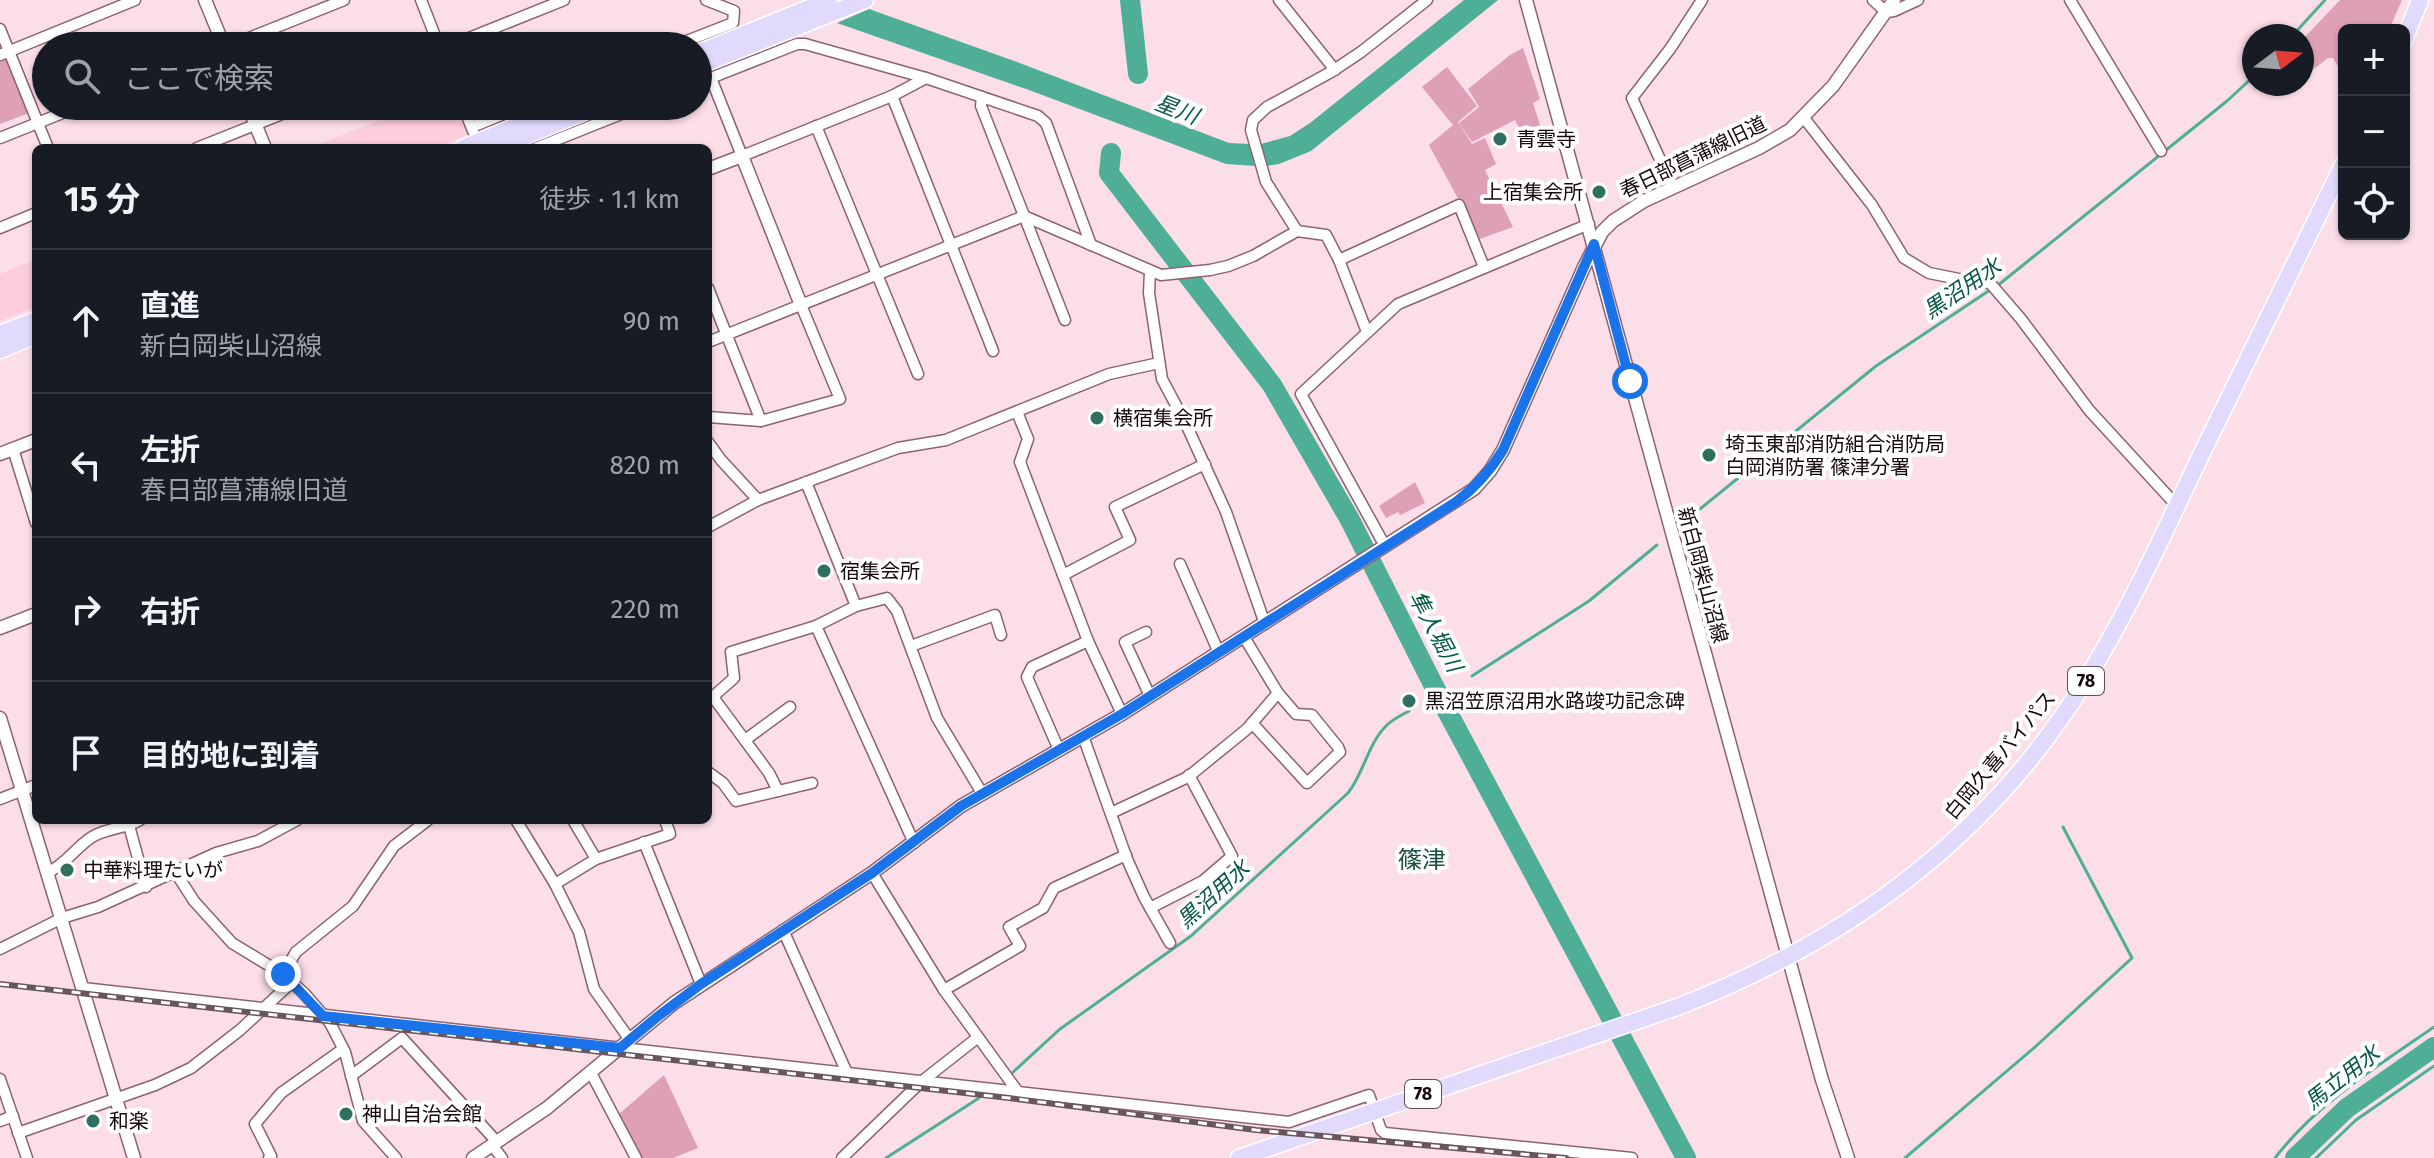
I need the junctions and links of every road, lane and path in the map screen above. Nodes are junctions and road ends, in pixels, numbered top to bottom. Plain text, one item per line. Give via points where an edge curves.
1 (135, 0) edge
2 (205, 0) edge
3 (344, 0) edge
4 (421, 0) edge
5 (564, 0) edge
6 (706, 0) edge
7 (829, 0) edge
8 (865, 0) edge
9 (1279, 0) edge
10 (1427, 0) edge
11 (1526, 0) edge
12 (1702, 0) edge
13 (1873, 0) edge
14 (1894, 0) edge
15 (1918, 0) edge
16 (2070, 0) edge
17 (2420, 0) edge
18 (1886, 12) junction
19 (2410, 25) edge
20 (0, 29) edge
21 (57, 32) edge
22 (220, 32) edge
23 (263, 32) edge
24 (434, 32) edge
25 (484, 32) edge
26 (710, 32) edge
27 (32, 42) edge
28 (712, 48) edge
29 (5, 53) edge
30 (712, 60) edge
31 (1335, 70) junction
32 (712, 78) edge
33 (926, 78) junction
34 (712, 81) edge
35 (892, 96) junction
36 (982, 97) junction
37 (32, 110) edge
38 (1804, 118) junction
39 (37, 120) edge
40 (45, 120) edge
41 (253, 120) edge
42 (267, 120) edge
43 (467, 120) edge
44 (504, 120) edge
45 (529, 120) edge
46 (565, 120) edge
47 (606, 120) edge
48 (38, 123) junction
49 (255, 125) junction
50 (816, 126) junction
51 (0, 138) edge
52 (473, 141) edge
53 (46, 144) edge
54 (207, 144) edge
55 (263, 144) edge
56 (506, 144) edge
57 (546, 144) edge
58 (2161, 151) dead end
59 (742, 156) junction
60 (712, 167) edge
61 (2342, 168) edge
62 (1673, 188) junction
63 (32, 215) edge
64 (1024, 216) junction
65 (1589, 224) junction
66 (0, 228) edge
67 (1297, 231) junction
68 (1594, 244) junction
69 (952, 245) junction
70 (1091, 245) junction
71 (1339, 260) junction
72 (1484, 267) junction
73 (1150, 272) junction
74 (877, 275) junction
75 (712, 298) edge
76 (801, 305) junction
77 (1065, 320) dead end
78 (32, 322) edge
79 (1367, 332) junction
80 (0, 334) edge
81 (727, 335) junction
82 (32, 337) edge
83 (712, 341) edge
84 (0, 350) edge
85 (993, 351) dead end
86 (1159, 363) junction
87 (918, 374) dead end
88 (1017, 412) junction
89 (712, 417) edge
90 (761, 421) junction
91 (32, 442) edge
92 (712, 448) edge
93 (13, 449) junction
94 (0, 454) edge
95 (1205, 464) junction
96 (806, 482) junction
97 (758, 500) junction
98 (2177, 506) junction
99 (32, 510) edge
100 (712, 525) edge
101 (1382, 548) junction
102 (1180, 564) dead end
103 (1063, 575) junction
104 (856, 606) junction
105 (32, 616) edge
106 (1265, 624) junction
107 (816, 626) junction
108 (0, 628) edge
109 (1146, 632) dead end
110 (1001, 635) dead end
111 (1244, 637) junction
112 (1088, 641) junction
113 (911, 646) junction
114 (1219, 653) junction
115 (1278, 693) junction
116 (1150, 696) junction
117 (712, 698) edge
118 (712, 700) edge
119 (790, 707) dead end
120 (1122, 714) junction
121 (0, 718) edge
122 (1252, 723) junction
123 (1083, 736) junction
124 (745, 740) junction
125 (1059, 750) junction
126 (712, 775) edge
127 (1189, 775) junction
128 (812, 783) dead end
129 (32, 786) edge
130 (22, 790) junction
131 (778, 791) junction
132 (982, 793) junction
133 (0, 799) edge
134 (1111, 813) junction
135 (32, 823) edge
136 (32, 824) edge
137 (125, 824) edge
138 (128, 824) edge
139 (290, 824) edge
140 (423, 824) edge
141 (518, 824) edge
142 (575, 824) edge
143 (666, 824) edge
144 (644, 842) junction
145 (914, 843) junction
146 (1126, 855) junction
147 (596, 859) junction
148 (47, 873) junction
149 (176, 873) junction
150 (872, 873) junction
151 (555, 884) junction
152 (146, 887) junction
153 (1150, 908) junction
154 (62, 918) junction
155 (783, 930) junction
156 (1170, 943) dead end
157 (0, 949) edge
158 (1789, 958) junction
159 (283, 974) junction
160 (292, 982) junction
161 (701, 984) junction
162 (83, 988) junction
163 (944, 990) junction
164 (265, 1009) junction
165 (323, 1016) junction
166 (977, 1038) junction
167 (625, 1044) junction
168 (343, 1049) junction
169 (591, 1073) junction
170 (847, 1073) junction
171 (351, 1076) junction
172 (0, 1079) edge
173 (921, 1082) junction
174 (1018, 1092) junction
175 (116, 1098) junction
176 (1376, 1110) junction
177 (13, 1116) junction
178 (0, 1121) edge
179 (18, 1133) junction
180 (494, 1144) junction
181 (27, 1158) edge
182 (134, 1158) edge
183 (269, 1158) edge
184 (396, 1158) edge
185 (473, 1158) edge
186 (502, 1158) edge
187 (636, 1158) edge
188 (842, 1158) edge
189 (1239, 1158) edge
190 (1632, 1158) edge
191 (1848, 1158) edge

1 - 21 street
2 - 22 street
3 - 23 street
4 - 24 street
5 - 25 street
6 - 26 street via 734,11 733,23
7 - 28 main road
8 - 30 main road
9 - 31 street
10 - 31 street
11 - 65 street, 新白岡柴山沼線
12 - 62 street via 1632,98
13 - 18 street
14 - 18 street, 春日部菖蒲線旧道
15 - 18 street
16 - 58 street
17 - 19 main road
18 - 38 street, 春日部菖蒲線旧道
20 - 29 street
27 - 29 street
29 - 37 street
31 - 67 street via 1253,120 1251,130 1266,182
32 - 33 street via 805,44
33 - 35 street
33 - 36 street
34 - 59 street
35 - 50 street
35 - 69 street
36 - 64 street
36 - 70 street via 1046,123
38 - 62 street, 春日部菖蒲線旧道 via 1759,148
38 - 98 street via 1872,205 1904,258 1929,273 1994,288 2089,410
39 - 48 street
40 - 48 street
41 - 49 street
42 - 49 street
43 - 52 street
44 - 52 street
45 - 52 main road
46 - 56 main road
47 - 57 street
48 - 51 street
48 - 53 street
49 - 54 street
49 - 55 street
50 - 59 street
50 - 74 street
59 - 60 street
59 - 76 street
61 - 98 main road, 白岡久喜バイパス / 78
62 - 68 street, 春日部菖蒲線旧道 via 1620,216
63 - 66 street
64 - 69 street
64 - 70 street
64 - 77 street
65 - 68 street, 新白岡柴山沼線
65 - 72 street
67 - 71 street via 1326,235
67 - 73 street via 1253,256 1210,270
68 - 101 street, 春日部菖蒲線旧道 via 1490,471 1456,502
68 - 158 street, 新白岡柴山沼線
69 - 74 street
69 - 85 street
70 - 73 street
71 - 72 street via 1459,205
71 - 79 street
72 - 79 street via 1398,304
73 - 86 street
74 - 76 street
74 - 87 street
75 - 81 street
76 - 81 street
76 - 90 street via 840,399
78 - 80 main road
79 - 101 street via 1301,394
81 - 83 street
81 - 90 street
82 - 84 main road
86 - 88 street via 1109,374
86 - 95 street
88 - 96 street via 946,440 898,448
88 - 103 street via 1028,439 1020,462
89 - 90 street
91 - 93 street
92 - 97 street
93 - 94 street
93 - 99 street
95 - 103 street via 1115,507 1130,540
95 - 106 street
96 - 97 street
96 - 104 street
97 - 100 street
98 - 158 main road, 白岡久喜バイパス / 78 via 2083,685 2016,774 1927,864
101 - 106 street, 春日部菖蒲線旧道
102 - 114 street
103 - 112 street
104 - 107 street
104 - 113 street via 887,598
105 - 108 street
106 - 111 street, 春日部菖蒲線旧道
107 - 117 street via 731,652 734,678
107 - 145 street
109 - 116 street via 1125,642
110 - 113 street via 995,615
111 - 114 street, 春日部菖蒲線旧道
111 - 115 street
112 - 120 street
112 - 125 street via 1032,667 1027,677
113 - 132 street via 937,718
114 - 116 street, 春日部菖蒲線旧道
115 - 122 street
115 - 122 street via 1296,714 1312,715 1340,752 1307,783
116 - 120 street, 春日部菖蒲線旧道
118 - 124 street
119 - 124 street
120 - 123 street, 春日部菖蒲線旧道
121 - 130 street
122 - 127 street
123 - 125 street, 春日部菖蒲線旧道
123 - 134 street
124 - 131 street
125 - 132 street, 春日部菖蒲線旧道
126 - 131 street via 736,801
127 - 134 street
127 - 153 street via 1232,856 1203,881
128 - 131 street
129 - 130 street
130 - 133 street
130 - 135 street
132 - 145 street, 春日部菖蒲線旧道
134 - 146 street
136 - 148 street
137 - 148 street via 89,839
138 - 152 street
139 - 149 street
140 - 159 street via 394,846 353,906 296,952
141 - 151 street
142 - 147 street
143 - 144 street via 670,834
144 - 147 street
144 - 161 street
145 - 150 street, 春日部菖蒲線旧道
146 - 153 street
146 - 163 street via 1054,888 1043,908 1009,927 1020,946
147 - 151 street
148 - 154 street
149 - 152 street
149 - 159 street via 232,943
150 - 155 street, 春日部菖蒲線旧道
150 - 163 street
151 - 167 street via 579,932 594,989
152 - 154 street
153 - 156 street
154 - 157 street
154 - 162 street
155 - 161 street, 春日部菖蒲線旧道
155 - 170 street
158 - 176 main road, 白岡久喜バイパス / 78 via 1709,994
158 - 191 street, 新白岡柴山沼線
159 - 160 street
160 - 164 street
160 - 165 street
161 - 167 street, 春日部菖蒲線旧道
162 - 164 street
162 - 175 street
163 - 166 street
164 - 165 street
164 - 175 street via 191,1068
165 - 167 street
165 - 168 street
166 - 173 street
166 - 174 street
167 - 169 street, 春日部菖蒲線旧道
167 - 170 street
168 - 171 street
168 - 183 street via 281,1093 255,1124
169 - 180 street, 春日部菖蒲線旧道
169 - 187 street
170 - 173 street
171 - 180 street via 402,1038
171 - 184 street via 363,1121
172 - 177 street
173 - 174 street
173 - 188 street
174 - 176 street via 1289,1122 1369,1095
175 - 179 street
175 - 182 street
176 - 189 main road, 白岡久喜バイパス / 78
176 - 190 street via 1385,1133
177 - 178 street
177 - 179 street
179 - 181 street
180 - 185 street, 春日部菖蒲線旧道
180 - 186 street

